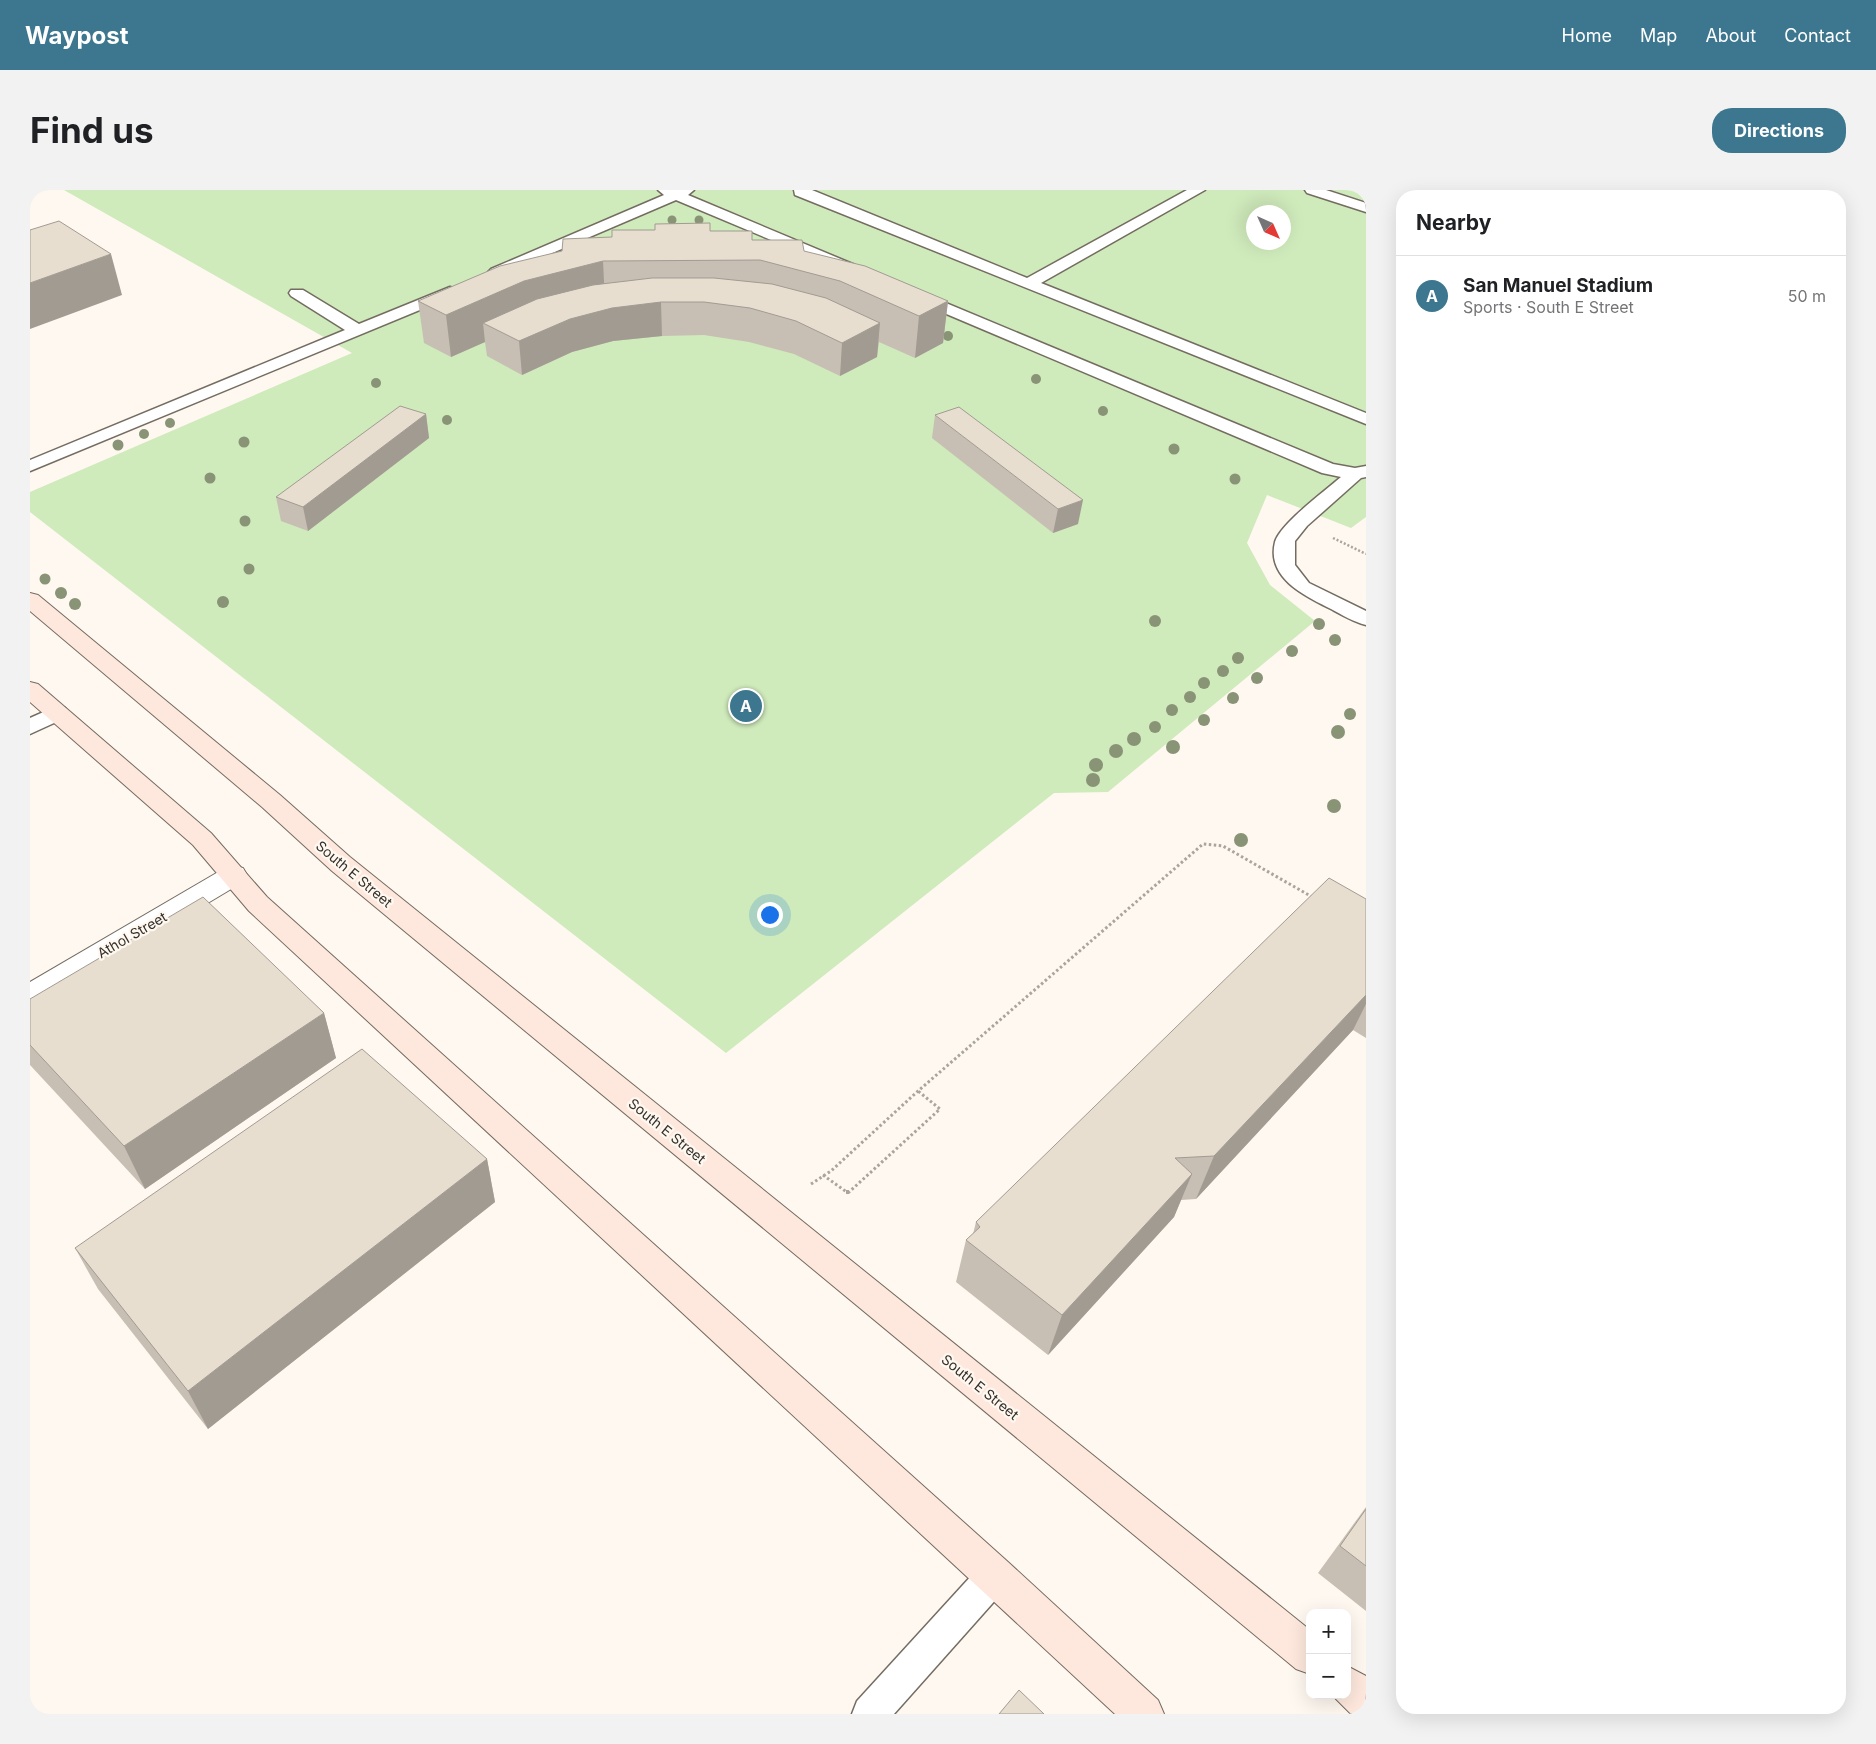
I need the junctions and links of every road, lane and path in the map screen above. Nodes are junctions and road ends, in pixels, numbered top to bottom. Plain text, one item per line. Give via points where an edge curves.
1 (1198, 190) edge
2 (1312, 190) edge
3 (800, 191) edge
4 (676, 192) edge
5 (1366, 208) edge
6 (869, 276) edge
7 (486, 277) edge
8 (1030, 283) junction
9 (468, 284) edge
10 (906, 292) edge
11 (297, 293) dead end
12 (359, 331) junction
13 (1366, 419) edge
14 (30, 466) edge
15 (1360, 472) edge
16 (1329, 536) dead end
17 (1366, 554) edge
18 (30, 600) edge
19 (1366, 619) edge
20 (30, 689) edge
21 (57, 713) junction
22 (30, 727) edge
23 (234, 875) junction
24 (1316, 898) edge
25 (30, 995) edge
26 (918, 1091) junction
27 (823, 1176) junction
28 (811, 1184) dead end
29 (995, 1575) junction
30 (1309, 1654) edge
31 (1351, 1689) edge
32 (1366, 1701) edge
33 (870, 1714) edge
34 (1144, 1714) edge

1 - 8 lane
2 - 5 lane
3 - 8 lane
4 - 6 lane
4 - 7 lane
8 - 13 lane
9 - 12 lane
10 - 15 lane via 1328,469
11 - 12 lane
12 - 14 lane
15 - 19 lane via 1300,522 1286,541 1285,565 1302,587
16 - 17 path
18 - 30 main road, South E Street via 271,801 341,864
20 - 21 main road
21 - 22 lane
21 - 23 main road via 202,838
23 - 25 street, Athol Street
23 - 29 main road via 258,904
24 - 26 path via 1223,846 1203,844
26 - 27 path
26 - 27 path via 940,1110 848,1194
27 - 28 path
29 - 33 lane
29 - 34 main road
31 - 32 main road

